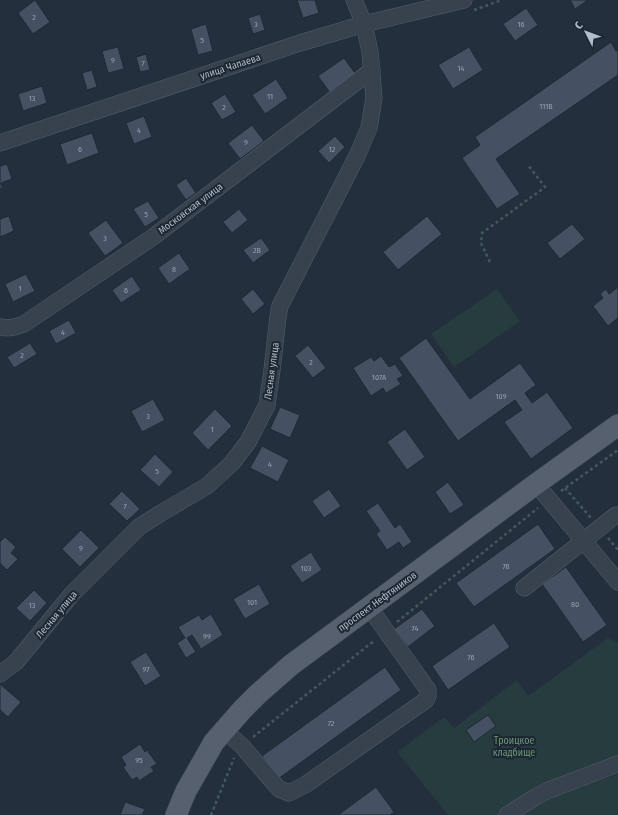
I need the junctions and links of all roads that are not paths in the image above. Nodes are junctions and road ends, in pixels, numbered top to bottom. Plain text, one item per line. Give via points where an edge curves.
1 (354, 0) edge
2 (464, 0) edge
3 (364, 24) junction
4 (372, 70) junction
5 (0, 143) edge
6 (0, 327) edge
7 (618, 425) edge
8 (543, 492) junction
9 (618, 515) edge
10 (584, 541) junction
11 (618, 582) edge
12 (524, 588) dead end
13 (369, 607) junction
14 (0, 674) edge
15 (224, 730) junction
16 (618, 764) edge
17 (176, 815) edge
18 (507, 815) edge

1 - 3 street, Лесная улица
2 - 3 street, улица Чапаева
3 - 4 street, Лесная улица
3 - 5 street, улица Чапаева
4 - 6 street, Московская улица via 153,236 24,324 14,328
4 - 14 street, Лесная улица via 374,98 369,128 358,156 280,306 267,405 248,442 232,463 206,486 139,528 72,594 16,662
7 - 8 main road, проспект Нефтяников
8 - 10 street
8 - 13 main road, проспект Нефтяников
9 - 10 street
10 - 11 street
10 - 12 street
13 - 15 main road, проспект Нефтяников via 291,665 259,693
13 - 15 street via 428,690 426,700 305,785 289,793 279,790 242,746
15 - 17 main road, проспект Нефтяников via 214,742 186,791
16 - 18 street via 549,790

